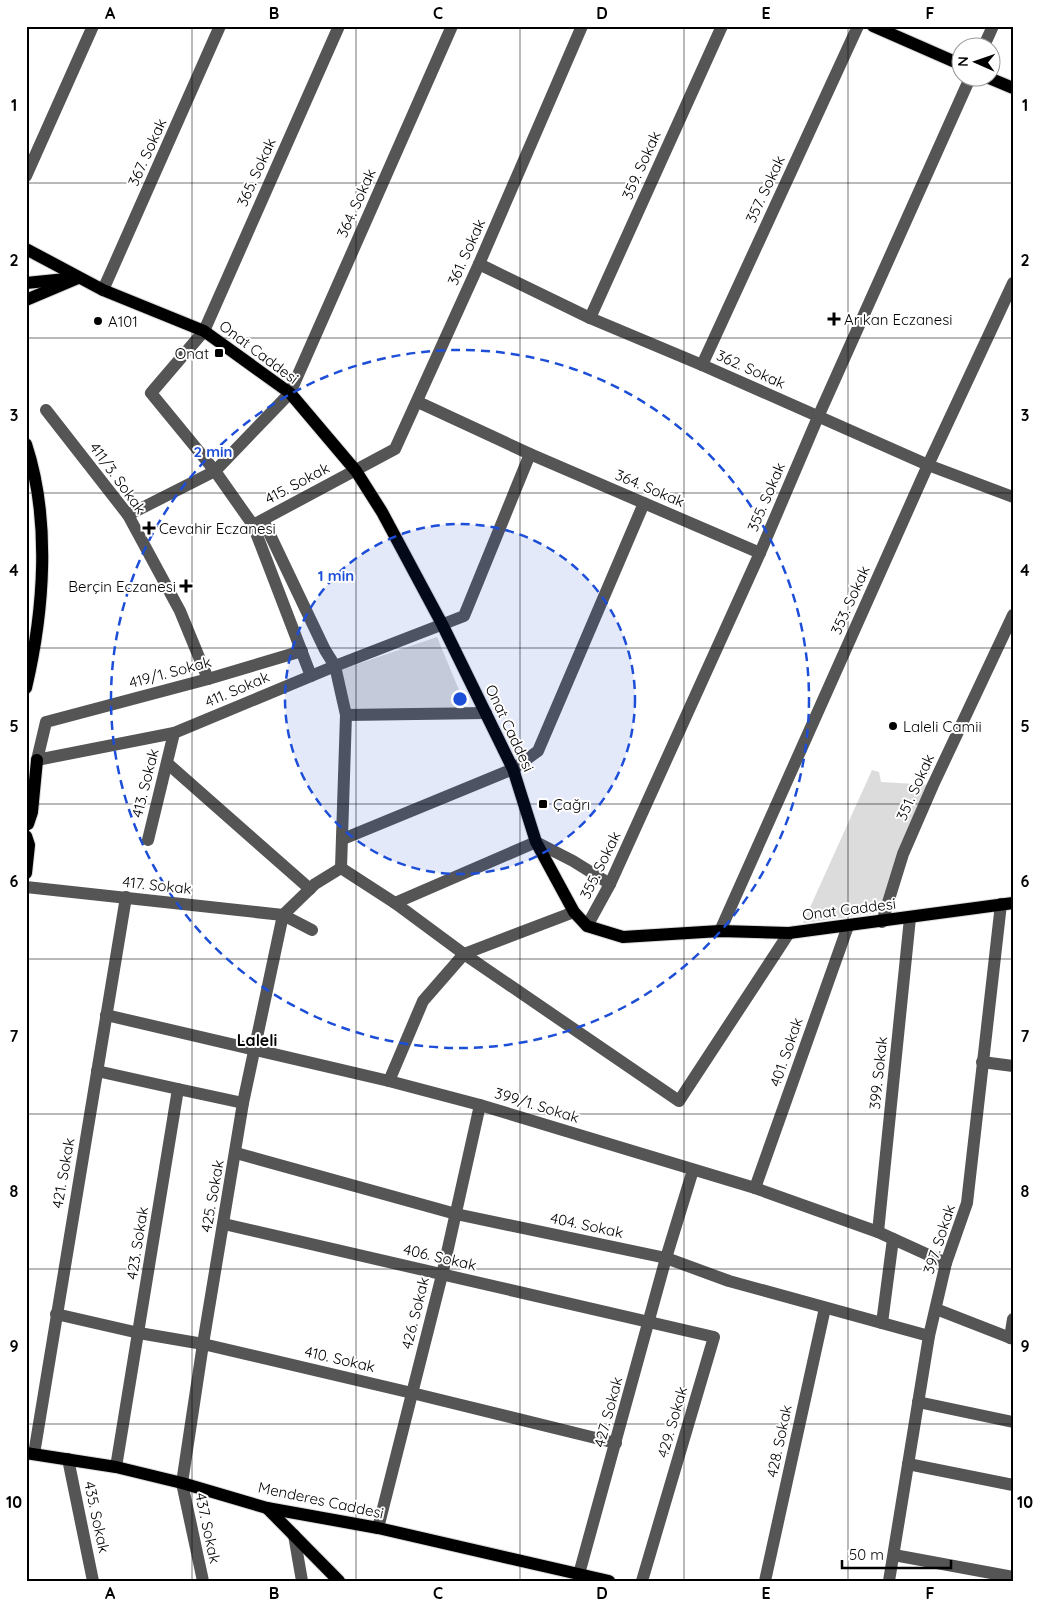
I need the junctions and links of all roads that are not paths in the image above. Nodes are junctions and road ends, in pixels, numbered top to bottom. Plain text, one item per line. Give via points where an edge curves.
1 (93, 26) edge
2 (220, 26) edge
3 (339, 26) edge
4 (452, 26) edge
5 (582, 26) edge
6 (722, 26) edge
7 (858, 26) edge
8 (874, 26) edge
9 (993, 26) edge
10 (988, 38) edge
11 (952, 61) edge
12 (966, 88) edge
13 (26, 176) edge
14 (26, 249) edge
15 (479, 264) junction
16 (78, 278) junction
17 (26, 283) edge
18 (1013, 283) edge
19 (103, 290) junction
20 (26, 300) edge
21 (590, 318) junction
22 (204, 331) junction
23 (702, 365) junction
24 (290, 393) junction
25 (418, 402) junction
26 (46, 410) dead end
27 (818, 417) junction
28 (26, 444) edge
29 (530, 454) junction
30 (928, 465) junction
31 (215, 471) junction
32 (356, 471) junction
33 (1013, 498) edge
34 (644, 503) junction
35 (128, 515) junction
36 (258, 522) junction
37 (760, 553) junction
38 (1013, 615) edge
39 (442, 624) junction
40 (302, 652) junction
41 (335, 666) junction
42 (311, 676) junction
43 (208, 679) junction
44 (26, 688) edge
45 (486, 713) junction
46 (346, 715) junction
47 (174, 733) junction
48 (37, 760) junction
49 (167, 763) junction
50 (513, 769) junction
51 (26, 826) edge
52 (26, 836) edge
53 (343, 839) junction
54 (148, 840) dead end
55 (536, 842) junction
56 (341, 868) junction
57 (26, 872) edge
58 (610, 884) junction
59 (26, 886) edge
60 (310, 890) junction
61 (126, 897) junction
62 (396, 903) junction
63 (1007, 904) edge
64 (574, 912) junction
65 (283, 915) junction
66 (910, 918) junction
67 (882, 922) junction
68 (587, 926) junction
69 (848, 926) junction
70 (312, 930) dead end
71 (720, 932) junction
72 (789, 934) junction
73 (464, 954) junction
74 (106, 1015) junction
75 (254, 1050) junction
76 (982, 1062) junction
77 (1013, 1066) edge
78 (96, 1071) junction
79 (389, 1081) junction
80 (178, 1089) junction
81 (243, 1103) junction
82 (480, 1105) junction
83 (236, 1153) junction
84 (693, 1170) junction
85 (755, 1188) junction
86 (456, 1214) junction
87 (224, 1224) junction
88 (878, 1232) junction
89 (893, 1239) junction
90 (666, 1258) junction
91 (946, 1263) junction
92 (442, 1274) junction
93 (825, 1308) junction
94 (936, 1309) junction
95 (56, 1314) junction
96 (1013, 1319) edge
97 (649, 1321) junction
98 (882, 1323) junction
99 (139, 1333) junction
100 (929, 1336) junction
101 (1011, 1338) edge
102 (203, 1344) junction
103 (412, 1393) junction
104 (918, 1402) junction
105 (1013, 1422) edge
106 (616, 1443) junction
107 (30, 1453) edge
108 (68, 1459) junction
109 (908, 1464) junction
110 (116, 1467) junction
111 (182, 1483) junction
112 (1013, 1485) edge
113 (267, 1508) junction
114 (378, 1528) junction
115 (294, 1535) junction
116 (894, 1556) junction
117 (579, 1574) junction
118 (1013, 1577) edge
119 (93, 1581) edge
120 (203, 1581) edge
121 (302, 1581) edge
122 (339, 1581) edge
123 (609, 1581) edge
124 (642, 1581) edge
125 (765, 1581) edge
126 (889, 1581) edge

1 - 13 street
2 - 19 street, 367. Sokak
3 - 22 street, 365. Sokak
4 - 24 street, 364. Sokak
5 - 15 street, 361. Sokak
6 - 21 street, 359. Sokak
7 - 23 street, 357. Sokak
8 - 11 main road
9 - 10 street
12 - 27 street, 355. Sokak
14 - 16 main road, Onat Caddesi
15 - 21 street, 362. Sokak
15 - 25 street, 361. Sokak
16 - 17 main road
16 - 19 main road, Onat Caddesi
16 - 20 main road
18 - 30 street, 353. Sokak
19 - 22 main road, Onat Caddesi
21 - 23 street, 362. Sokak
22 - 24 main road, Onat Caddesi
22 - 31 street, 365. Sokak via 152,394
23 - 27 street, 362. Sokak
24 - 31 street
24 - 32 main road, Onat Caddesi
25 - 29 street, 364. Sokak
25 - 32 street, 361. Sokak via 394,450
26 - 35 street, 411/3. Sokak
27 - 30 street, 362. Sokak
27 - 37 street, 355. Sokak
28 - 44 main road via 39,498 42,563 39,610
29 - 34 street, 364. Sokak
29 - 39 street, 411. Sokak via 464,616
30 - 33 street, 362. Sokak
30 - 71 street, 353. Sokak
31 - 35 street
31 - 36 street
32 - 36 street, 415. Sokak
32 - 39 main road, Onat Caddesi via 382,512
34 - 37 street, 364. Sokak
34 - 50 street via 538,751
35 - 43 street, 411/3. Sokak via 180,611
36 - 40 street
36 - 41 street
37 - 58 street, 355. Sokak
38 - 67 street, 351. Sokak via 932,785 907,845
39 - 41 street, 411. Sokak
39 - 45 main road, Onat Caddesi
40 - 42 street
40 - 43 street, 419/1. Sokak
41 - 42 street, 411. Sokak
41 - 46 street
42 - 47 street, 411. Sokak
43 - 48 street, 419/1. Sokak via 46,722
45 - 46 street
45 - 50 main road, Onat Caddesi
46 - 53 street
47 - 48 street, 411. Sokak
47 - 49 street, 413. Sokak
48 - 51 main road via 32,812
49 - 54 street, 413. Sokak
49 - 60 street
50 - 53 street
50 - 55 main road, Onat Caddesi
52 - 57 main road via 30,845
53 - 56 street
55 - 58 street
55 - 62 street
55 - 64 main road, Onat Caddesi
56 - 60 street
56 - 62 street
58 - 68 street, 355. Sokak
59 - 61 street, 417. Sokak
60 - 65 street
61 - 65 street, 417. Sokak
61 - 74 street, 421. Sokak
62 - 73 street
63 - 66 main road, Onat Caddesi
63 - 76 street, 397. Sokak
64 - 68 main road, Onat Caddesi
64 - 73 street
65 - 70 street
65 - 75 street, 425. Sokak
66 - 67 main road, Onat Caddesi
66 - 88 street, 399. Sokak
67 - 69 main road, Onat Caddesi
68 - 71 main road, Onat Caddesi via 623,937
69 - 72 main road, Onat Caddesi
69 - 85 street, 401. Sokak
71 - 72 main road, Onat Caddesi
72 - 73 street via 679,1101
73 - 79 street via 423,1001
74 - 75 street, 399/1. Sokak
74 - 78 street, 421. Sokak
75 - 79 street, 399/1. Sokak
75 - 81 street, 425. Sokak
76 - 77 street
76 - 91 street, 397. Sokak via 967,1203
78 - 80 street
78 - 95 street, 421. Sokak
79 - 82 street, 399/1. Sokak
80 - 81 street
80 - 99 street, 423. Sokak
81 - 83 street, 425. Sokak
82 - 84 street, 399/1. Sokak
82 - 86 street, 426. Sokak
83 - 86 street, 404. Sokak
83 - 87 street, 425. Sokak
84 - 85 street, 399/1. Sokak
84 - 90 street, 427. Sokak
85 - 88 street, 399/1. Sokak
86 - 90 street, 404. Sokak
86 - 92 street, 426. Sokak
87 - 92 street, 406. Sokak
87 - 102 street, 425. Sokak
88 - 89 street, 399/1. Sokak
89 - 91 street, 399/1. Sokak
89 - 98 street
90 - 93 street, 404. Sokak via 729,1281
90 - 97 street, 427. Sokak
91 - 94 street, 397. Sokak
92 - 97 street, 406. Sokak
92 - 103 street, 426. Sokak
93 - 98 street, 404. Sokak
93 - 125 street, 428. Sokak
94 - 100 street, 397. Sokak
94 - 101 street
95 - 99 street, 410. Sokak
95 - 107 street, 421. Sokak
96 - 101 street
97 - 106 street, 427. Sokak
97 - 124 street, 429. Sokak via 714,1337
98 - 100 street, 404. Sokak
99 - 102 street, 410. Sokak
99 - 110 street, 423. Sokak
100 - 104 street, 397. Sokak
102 - 103 street, 410. Sokak
102 - 111 street, 425. Sokak
103 - 106 street, 410. Sokak
103 - 114 street, 426. Sokak
104 - 105 street
104 - 109 street, 397. Sokak
106 - 117 street, 427. Sokak
107 - 108 main road, Menderes Caddesi
108 - 110 main road, Menderes Caddesi
108 - 119 street, 435. Sokak
109 - 112 street
109 - 116 street, 397. Sokak
110 - 111 main road, Menderes Caddesi
111 - 113 main road, Menderes Caddesi
111 - 120 street, 437. Sokak
113 - 114 main road, Menderes Caddesi
113 - 115 main road
114 - 117 main road, Menderes Caddesi
115 - 121 street
115 - 122 main road
116 - 118 street
116 - 126 street, 397. Sokak
117 - 123 main road, Menderes Caddesi

